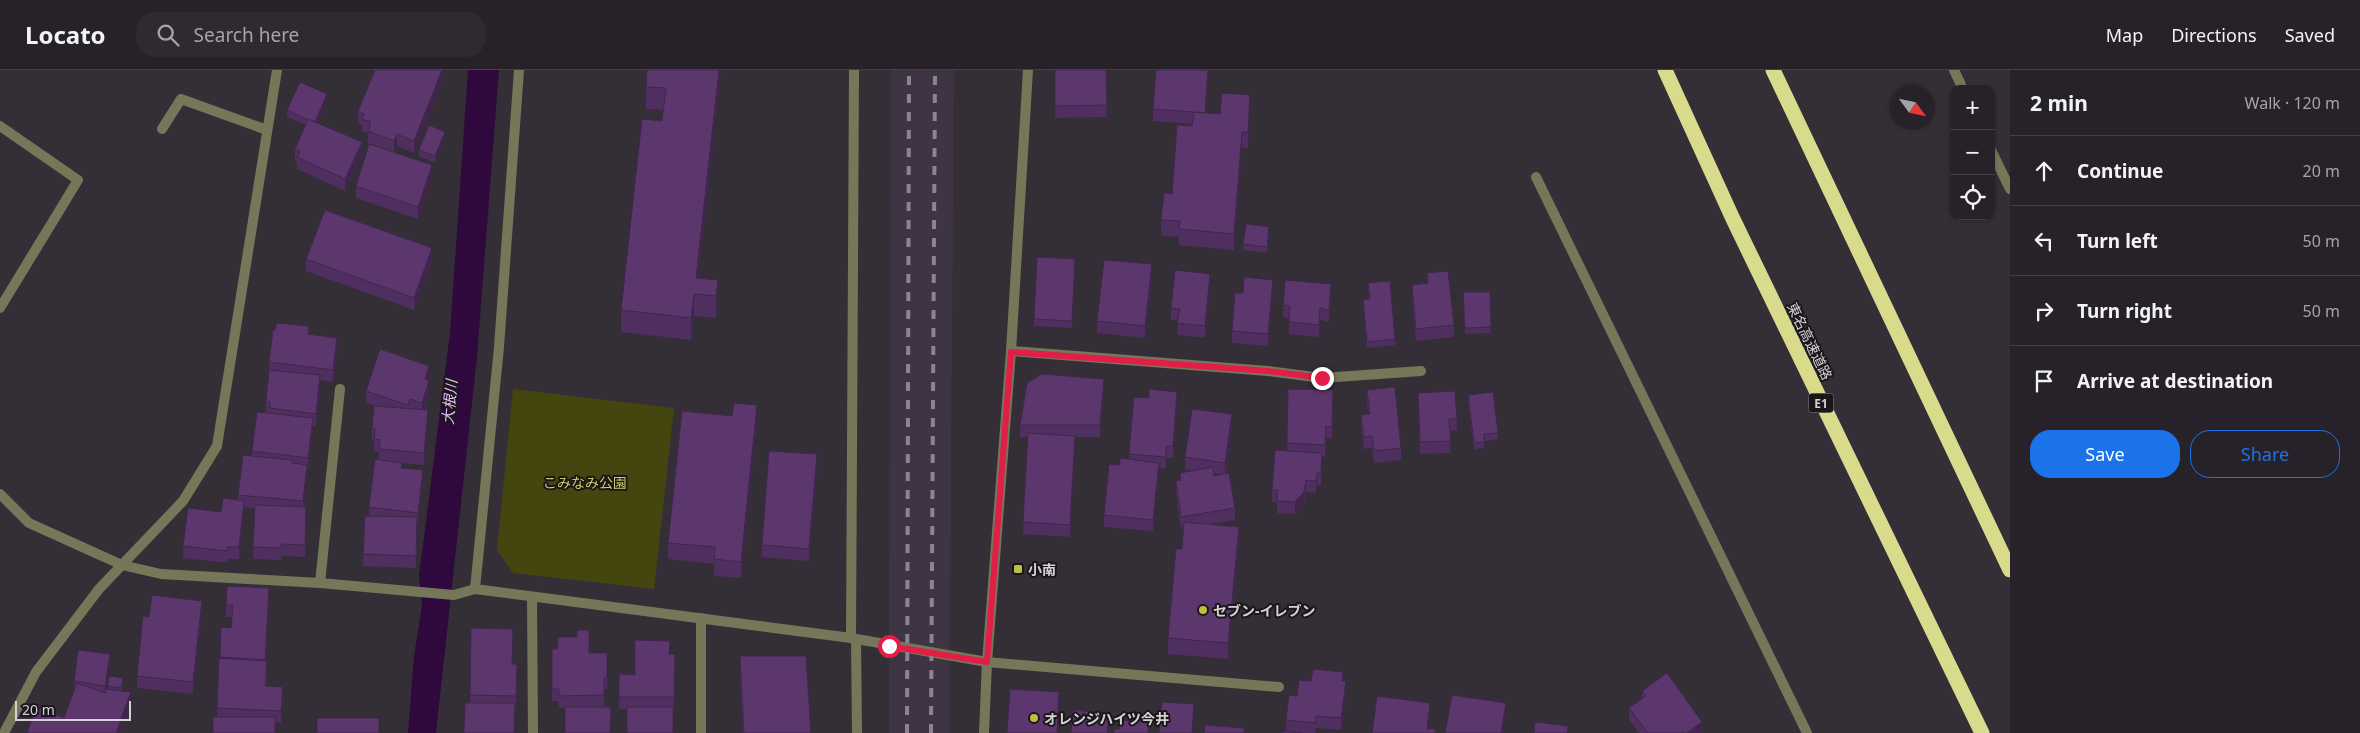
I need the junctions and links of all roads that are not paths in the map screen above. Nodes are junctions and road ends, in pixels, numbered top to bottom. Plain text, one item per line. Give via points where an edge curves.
1 (277, 70) edge
2 (519, 70) edge
3 (854, 70) edge
4 (1028, 70) edge
5 (1665, 70) edge
6 (1773, 70) edge
7 (1954, 70) edge
8 (1960, 85) edge
9 (0, 126) edge
10 (162, 129) dead end
11 (267, 130) junction
12 (1995, 158) edge
13 (1536, 178) dead end
14 (2010, 189) edge
15 (0, 308) edge
16 (1011, 352) junction
17 (1421, 371) dead end
18 (340, 389) dead end
19 (0, 494) edge
20 (122, 565) junction
21 (2010, 570) edge
22 (320, 583) junction
23 (475, 589) junction
24 (532, 598) junction
25 (702, 618) junction
26 (854, 638) junction
27 (987, 662) junction
28 (1279, 688) dead end
29 (4, 733) edge
30 (532, 733) edge
31 (702, 733) edge
32 (857, 733) edge
33 (984, 733) edge
34 (1807, 733) edge
35 (1982, 733) edge

1 - 11 street
2 - 23 street via 499,347
3 - 26 street
4 - 16 street
5 - 35 highway, 東名高速道路 / E1 via 1733,219
6 - 21 highway
7 - 8 street
9 - 15 street via 78,180
10 - 11 street via 181,99
11 - 20 street via 216,446 183,500
12 - 14 street
13 - 34 street
16 - 17 street via 1322,378
16 - 27 street
18 - 22 street
19 - 20 street via 29,523
20 - 22 street via 161,574
20 - 29 street via 99,589 36,672
22 - 23 street via 454,595
23 - 24 street
24 - 25 street
24 - 30 street
25 - 26 street
25 - 31 street
26 - 27 street
26 - 32 street
27 - 28 street
27 - 33 street

